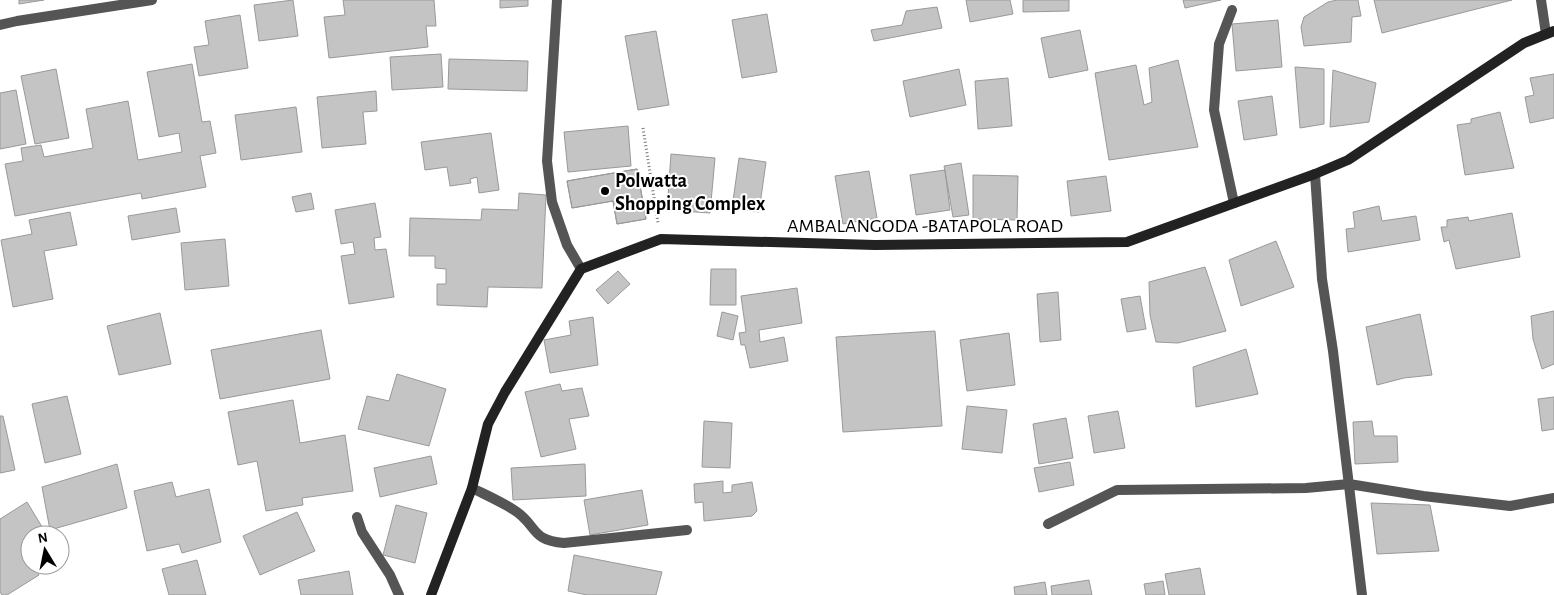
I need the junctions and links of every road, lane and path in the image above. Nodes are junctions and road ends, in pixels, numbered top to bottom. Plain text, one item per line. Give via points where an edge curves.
1 (152, 0) edge
2 (557, 0) edge
3 (1541, 0) edge
4 (1232, 10) dead end
5 (0, 25) edge
6 (1550, 33) edge
7 (643, 128) dead end
8 (1315, 174) junction
9 (1234, 203) junction
10 (661, 239) junction
11 (581, 269) junction
12 (1349, 484) junction
13 (472, 488) junction
14 (1554, 498) edge
15 (357, 517) dead end
16 (1048, 524) dead end
17 (687, 530) dead end
18 (399, 595) edge
19 (431, 595) edge
20 (1362, 595) edge

1 - 5 street
2 - 11 street via 546,161 552,202 567,245
3 - 6 street
4 - 9 street via 1219,44 1214,110
6 - 8 main road, AMBALANGODA -BATAPOLA ROAD via 1524,43 1348,160
7 - 10 path
8 - 9 main road, AMBALANGODA -BATAPOLA ROAD
8 - 12 street via 1322,278
9 - 10 main road, AMBALANGODA -BATAPOLA ROAD via 1127,242 875,245
10 - 11 main road, AMBALANGODA -BATAPOLA ROAD
11 - 13 main road via 488,424
12 - 14 street via 1510,506
12 - 16 street via 1306,488 1117,490
12 - 20 street
13 - 17 street via 514,510 541,538 550,542
13 - 19 main road
15 - 18 street via 362,532

